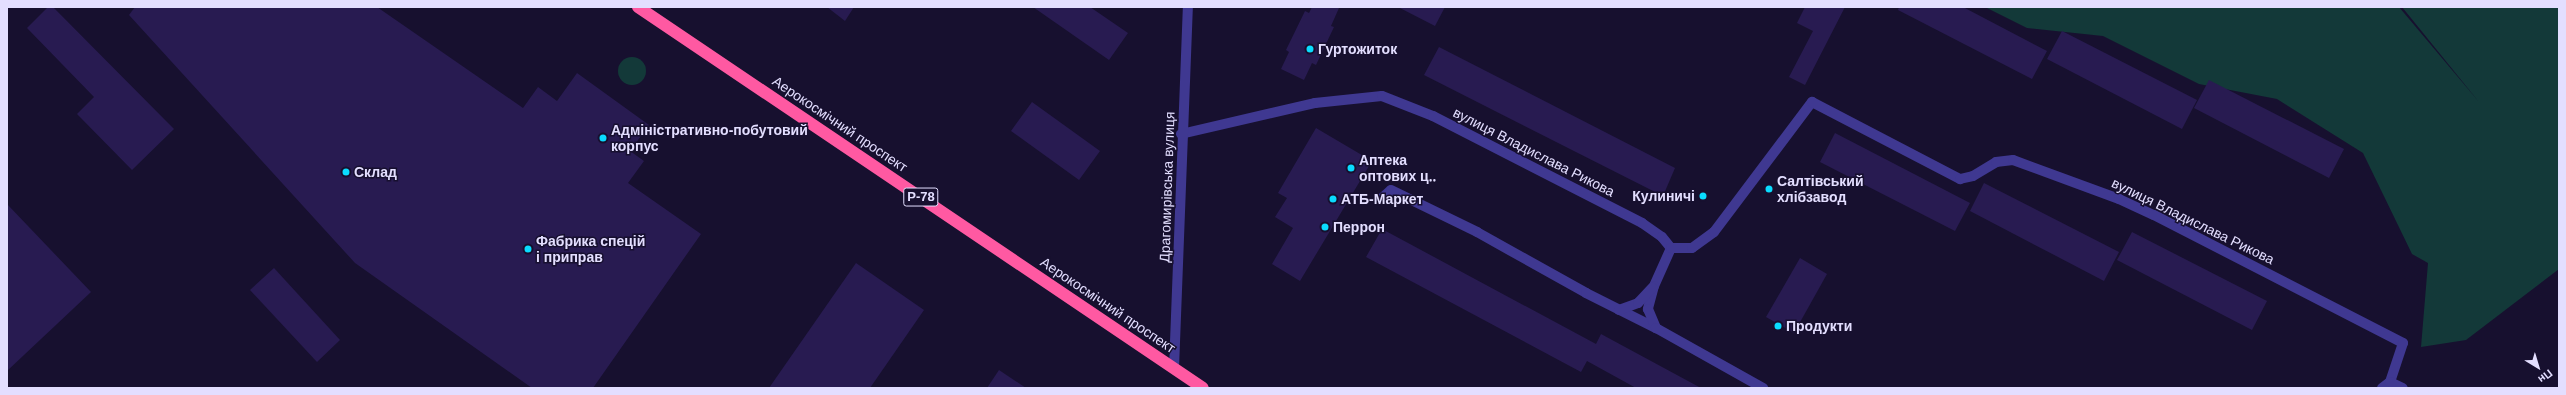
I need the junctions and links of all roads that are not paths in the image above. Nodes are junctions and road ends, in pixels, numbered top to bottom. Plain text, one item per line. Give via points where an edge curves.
1 (638, 7) edge
2 (1188, 7) edge
3 (1181, 134) junction
4 (1381, 199) dead end
5 (1671, 248) junction
6 (1654, 286) junction
7 (1620, 310) junction
8 (1656, 328) junction
9 (1174, 368) junction
10 (2386, 385) edge
11 (1203, 388) edge
12 (1763, 388) edge
13 (2403, 388) edge

1 - 9 highway, Аерокосмічний проспект / Р-78
2 - 3 street, Драгомирівська вулиця
3 - 5 street, вулиця Владислава Рикова via 1315,103 1382,96 1433,116 1642,223 1662,237
3 - 9 street, Драгомирівська вулиця
4 - 7 street via 1391,190 1477,232
5 - 6 street
5 - 10 street, вулиця Владислава Рикова via 1692,248 1714,232 1812,102 1960,179 1973,176 1996,162 2013,160 2119,199 2154,216 2404,343
6 - 7 street via 1638,303
6 - 8 street via 1648,309
7 - 8 street
8 - 12 street
9 - 11 highway, Аерокосмічний проспект / Р-78
10 - 13 street

